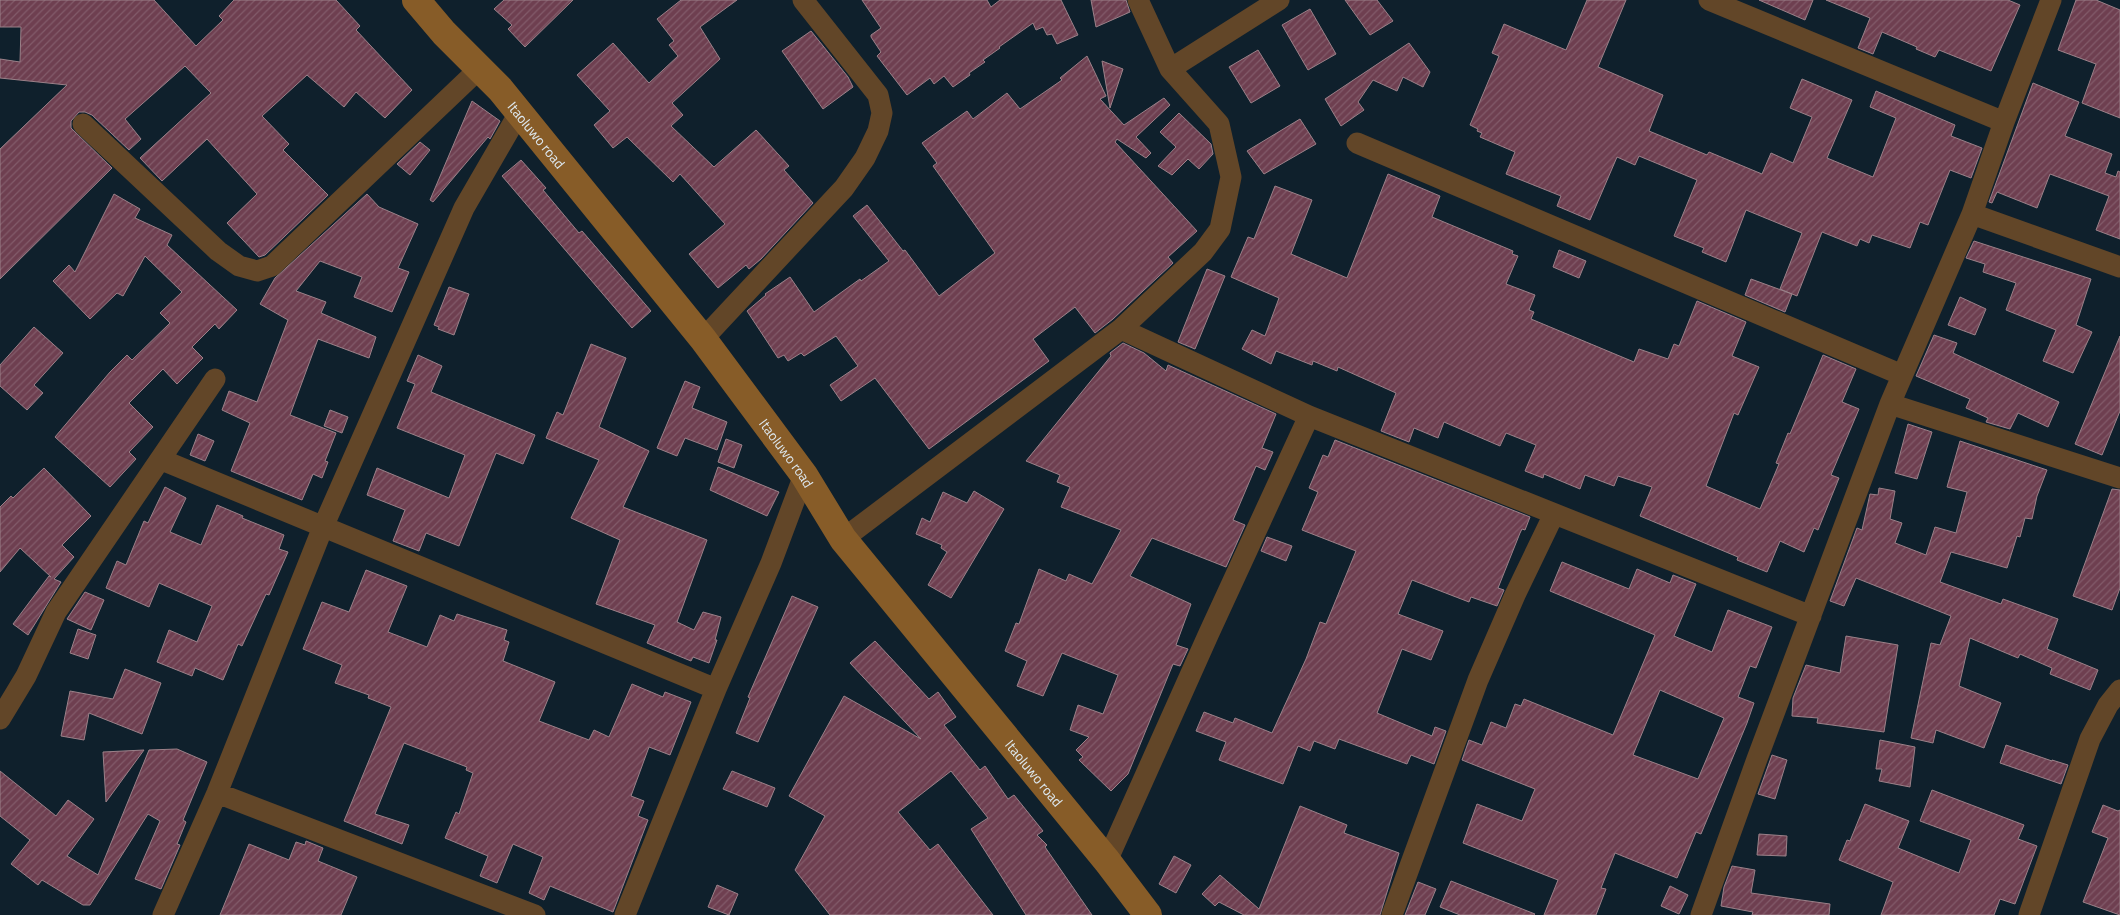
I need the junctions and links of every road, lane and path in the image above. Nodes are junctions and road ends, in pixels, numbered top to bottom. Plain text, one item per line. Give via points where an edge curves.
1 (416, 0) edge
2 (803, 0) edge
3 (1138, 0) edge
4 (1279, 0) edge
5 (1709, 0) edge
6 (2051, 0) edge
7 (479, 69) junction
8 (1170, 69) junction
9 (519, 113) junction
10 (2004, 122) junction
11 (83, 124) dead end
12 (1357, 143) dead end
13 (1972, 214) junction
14 (2120, 267) edge
15 (1120, 330) junction
16 (703, 339) junction
17 (1902, 375) junction
18 (215, 380) dead end
19 (1890, 404) junction
20 (1309, 416) junction
21 (162, 460) junction
22 (804, 475) junction
23 (2120, 478) edge
24 (1554, 514) junction
25 (323, 527) junction
26 (843, 539) junction
27 (1811, 616) junction
28 (716, 689) junction
29 (2120, 690) edge
30 (0, 720) edge
31 (217, 793) junction
32 (1107, 861) junction
33 (163, 915) edge
34 (535, 915) edge
35 (626, 915) edge
36 (1148, 915) edge
37 (1392, 915) edge
38 (1701, 915) edge
39 (2029, 915) edge

1 - 7 street, Itaoluwo road
2 - 16 street via 878,95 882,113 878,131 865,158 844,188
3 - 8 street
4 - 8 street
5 - 10 street
6 - 10 street
7 - 9 street, Itaoluwo road
7 - 11 street via 272,266 257,271 239,266 218,251
8 - 15 street via 1219,124 1230,177 1226,206 1220,229 1203,252
9 - 16 street, Itaoluwo road
9 - 25 street via 464,208
10 - 13 street
12 - 17 street
13 - 14 street
13 - 17 street
15 - 20 street
15 - 26 street
16 - 22 street, Itaoluwo road
17 - 19 street
18 - 21 street
19 - 23 street
19 - 27 street
20 - 24 street
20 - 32 street
21 - 25 street
21 - 30 street via 56,612 26,676
22 - 26 street, Itaoluwo road
22 - 28 street via 771,563
24 - 27 street
24 - 37 street via 1478,680
25 - 28 street
25 - 31 street
26 - 32 street, Itaoluwo road
27 - 38 street
28 - 35 street
29 - 39 street via 2108,705 2090,740
31 - 33 street
31 - 34 street
32 - 36 street, Itaoluwo road

